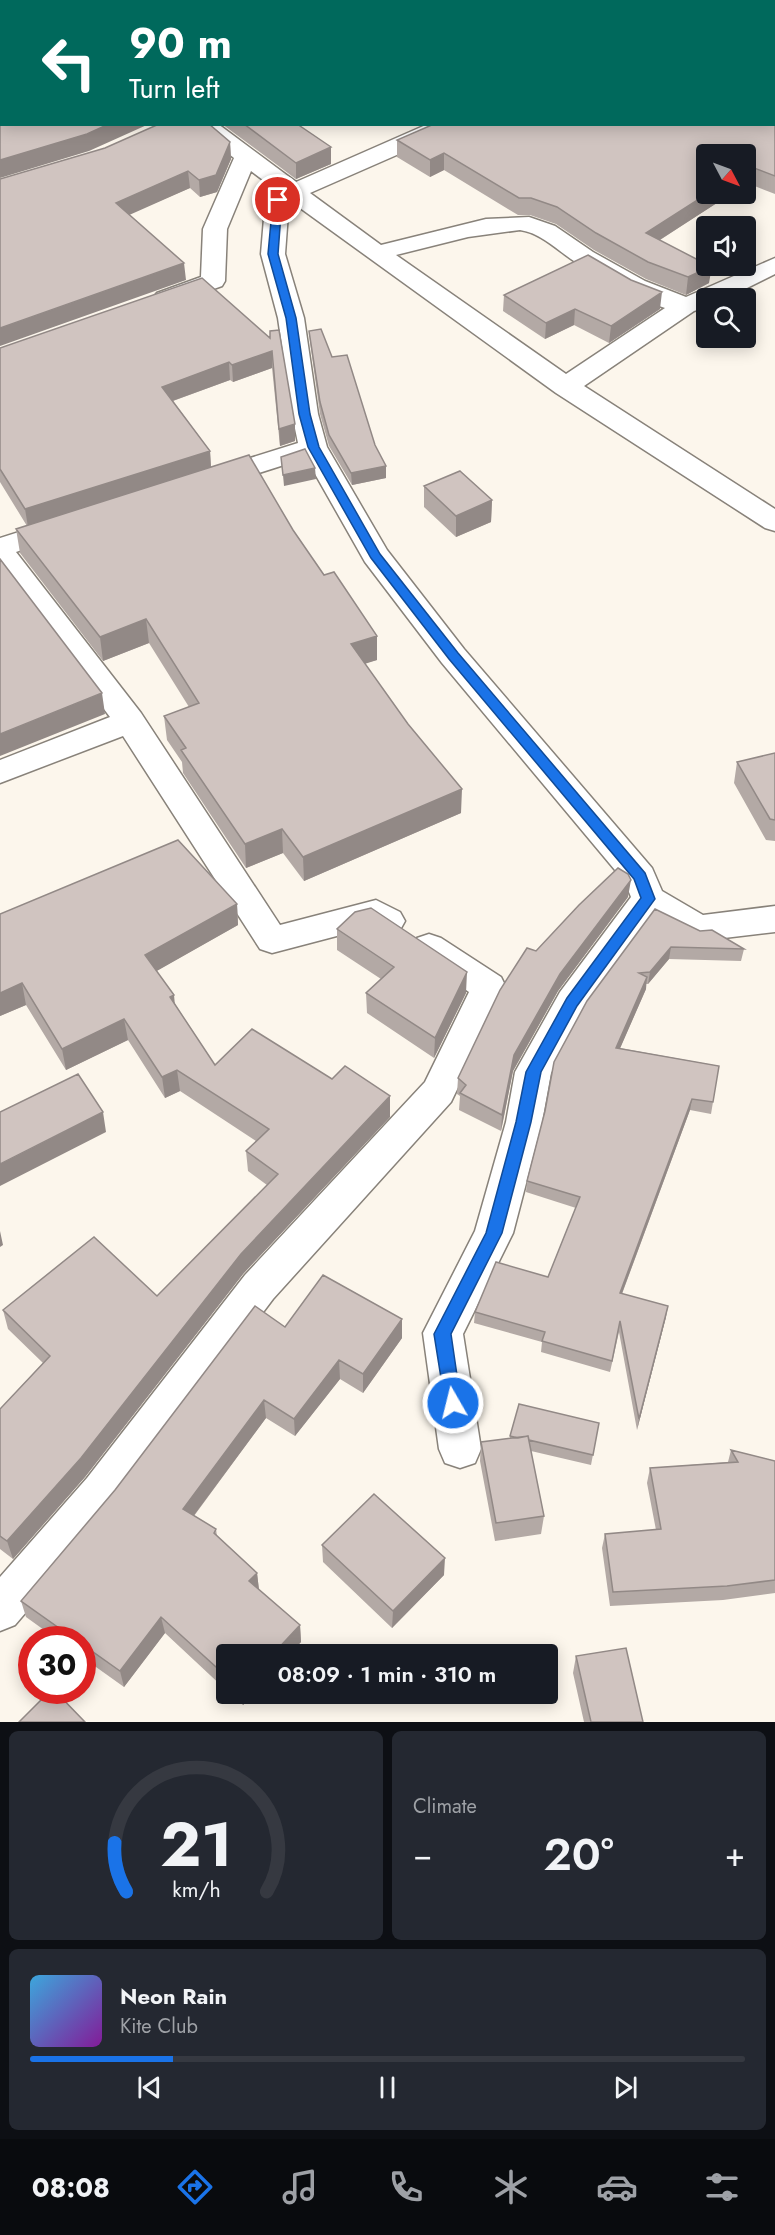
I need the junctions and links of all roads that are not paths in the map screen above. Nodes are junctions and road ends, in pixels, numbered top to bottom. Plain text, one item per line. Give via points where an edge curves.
1 (206, 126) edge
2 (443, 126) edge
3 (246, 157) junction
4 (286, 187) junction
5 (377, 253) junction
6 (775, 265) edge
7 (146, 305) edge
8 (685, 306) junction
9 (565, 387) junction
10 (313, 447) junction
11 (190, 486) edge
12 (90, 519) edge
13 (775, 522) edge
14 (0, 549) edge
15 (130, 721) junction
16 (0, 772) edge
17 (648, 899) junction
18 (775, 919) edge
19 (460, 1449) dead end
20 (0, 1610) edge

1 - 3 street
2 - 4 street
3 - 4 street
3 - 7 street via 214,229 213,281
4 - 5 street
4 - 10 street via 273,254 291,318
5 - 8 street via 467,231 522,223 555,236 628,282
5 - 9 street
6 - 8 street
8 - 9 street
9 - 13 street
10 - 11 street
10 - 17 street via 375,555 453,656 640,877
12 - 14 street
14 - 15 street
15 - 16 street
15 - 20 street via 272,940 376,913 489,987 438,1092 259,1287 102,1492
17 - 18 street via 699,928
17 - 19 street via 572,1002 533,1072 524,1122 494,1233 443,1334

